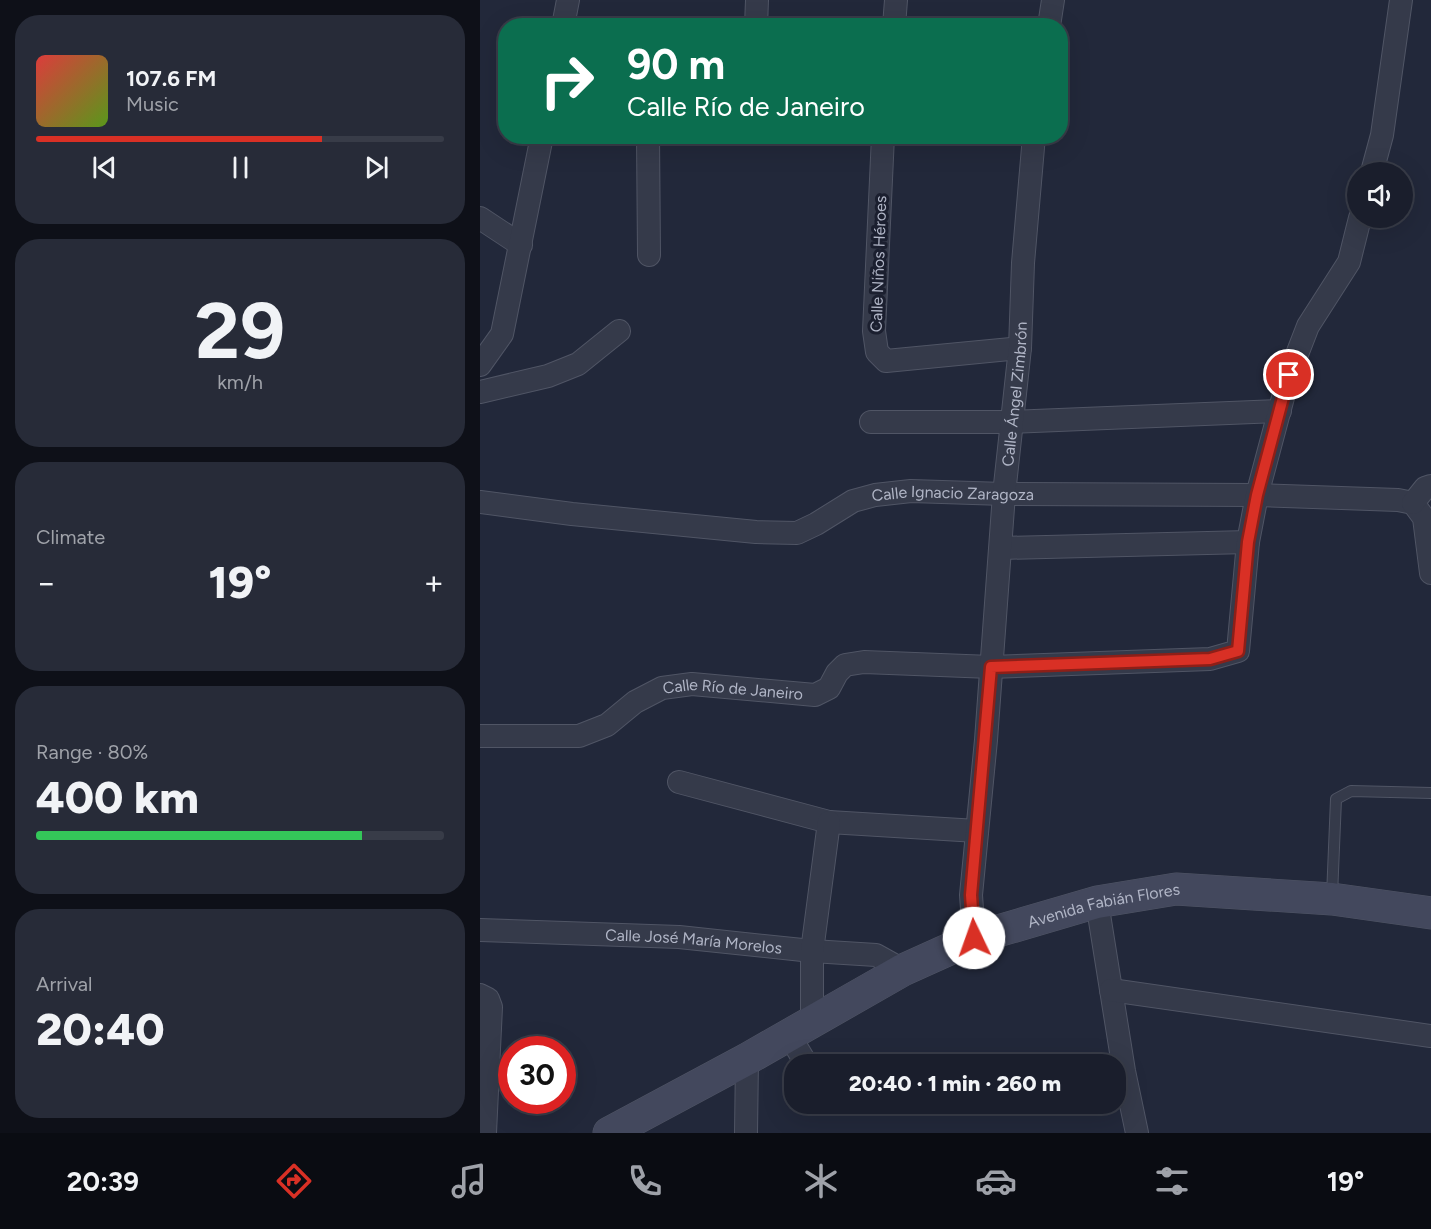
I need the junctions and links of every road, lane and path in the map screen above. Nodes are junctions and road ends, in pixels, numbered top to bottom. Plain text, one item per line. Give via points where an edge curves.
1 (568, 0) edge
2 (758, 0) edge
3 (896, 0) edge
4 (1053, 0) edge
5 (1401, 0) edge
6 (565, 18) edge
7 (757, 18) edge
8 (895, 18) edge
9 (1050, 18) edge
10 (540, 144) edge
11 (648, 144) edge
12 (883, 144) edge
13 (1033, 144) edge
14 (1375, 162) edge
15 (480, 218) edge
16 (1357, 228) edge
17 (521, 244) junction
18 (649, 255) dead end
19 (619, 331) dead end
20 (1020, 348) junction
21 (480, 364) edge
22 (480, 392) edge
23 (1280, 411) junction
24 (872, 422) dead end
25 (1011, 422) junction
26 (1431, 486) edge
27 (1004, 494) junction
28 (1257, 495) junction
29 (480, 502) edge
30 (1413, 503) junction
31 (1248, 542) junction
32 (1001, 548) junction
33 (1431, 573) edge
34 (991, 667) junction
35 (480, 735) edge
36 (679, 782) dead end
37 (1431, 793) edge
38 (829, 822) junction
39 (977, 831) junction
40 (1332, 899) junction
41 (1096, 902) junction
42 (1431, 913) edge
43 (480, 930) edge
44 (974, 938) junction
45 (812, 951) junction
46 (903, 970) junction
47 (1112, 990) junction
48 (480, 994) edge
49 (801, 1028) junction
50 (1431, 1036) edge
51 (805, 1054) edge
52 (1118, 1054) edge
53 (747, 1059) junction
54 (1126, 1093) edge
55 (484, 1121) edge
56 (609, 1133) edge
57 (746, 1133) edge
58 (1137, 1133) edge

1 - 6 street
2 - 7 street
3 - 8 street
4 - 9 street
5 - 14 street
10 - 17 street
11 - 18 street
12 - 20 street, Calle Niños Héroes via 874,331 877,352 886,361
13 - 20 street, Calle Ángel Zimbrón
15 - 17 street
16 - 23 street via 1349,261 1308,326
17 - 21 street via 502,334
19 - 22 street via 578,364 548,376
20 - 25 street, Calle Ángel Zimbrón
23 - 25 street
23 - 28 street
24 - 25 street
25 - 27 street, Calle Ángel Zimbrón
26 - 30 street
27 - 28 street, Calle Ignacio Zaragoza
27 - 29 street, Calle Ignacio Zaragoza via 911,491 875,495 853,501 797,533
27 - 32 street, Calle Ángel Zimbrón
28 - 30 street, Calle Ignacio Zaragoza
28 - 31 street
30 - 33 street via 1424,518
31 - 32 street
31 - 34 street, Calle Río de Janeiro via 1238,651 1210,659
32 - 34 street, Calle Ángel Zimbrón
34 - 35 street, Calle Río de Janeiro via 864,662 845,665 829,688 815,695 692,684 662,688 635,702 607,725 579,736
34 - 39 street, Calle Ángel Zimbrón
36 - 38 street
37 - 40 lane via 1351,791 1336,799
38 - 39 street
38 - 45 street
39 - 44 street, Calle Ángel Zimbrón via 971,895
40 - 41 main road, Avenida Fabián Flores via 1176,889
40 - 42 main road, Avenida Fabián Flores
41 - 44 main road, Avenida Fabián Flores
41 - 47 street
43 - 45 street, Calle José María Morelos via 679,937
44 - 46 main road, Avenida Fabián Flores
45 - 46 street, Calle José María Morelos via 876,955
45 - 49 street
46 - 49 main road, Avenida Fabián Flores
47 - 50 street
47 - 52 street
48 - 55 street via 491,1007
49 - 51 street
49 - 53 main road, Avenida Fabián Flores
53 - 56 main road, Avenida Fabián Flores
53 - 57 street
54 - 58 street

